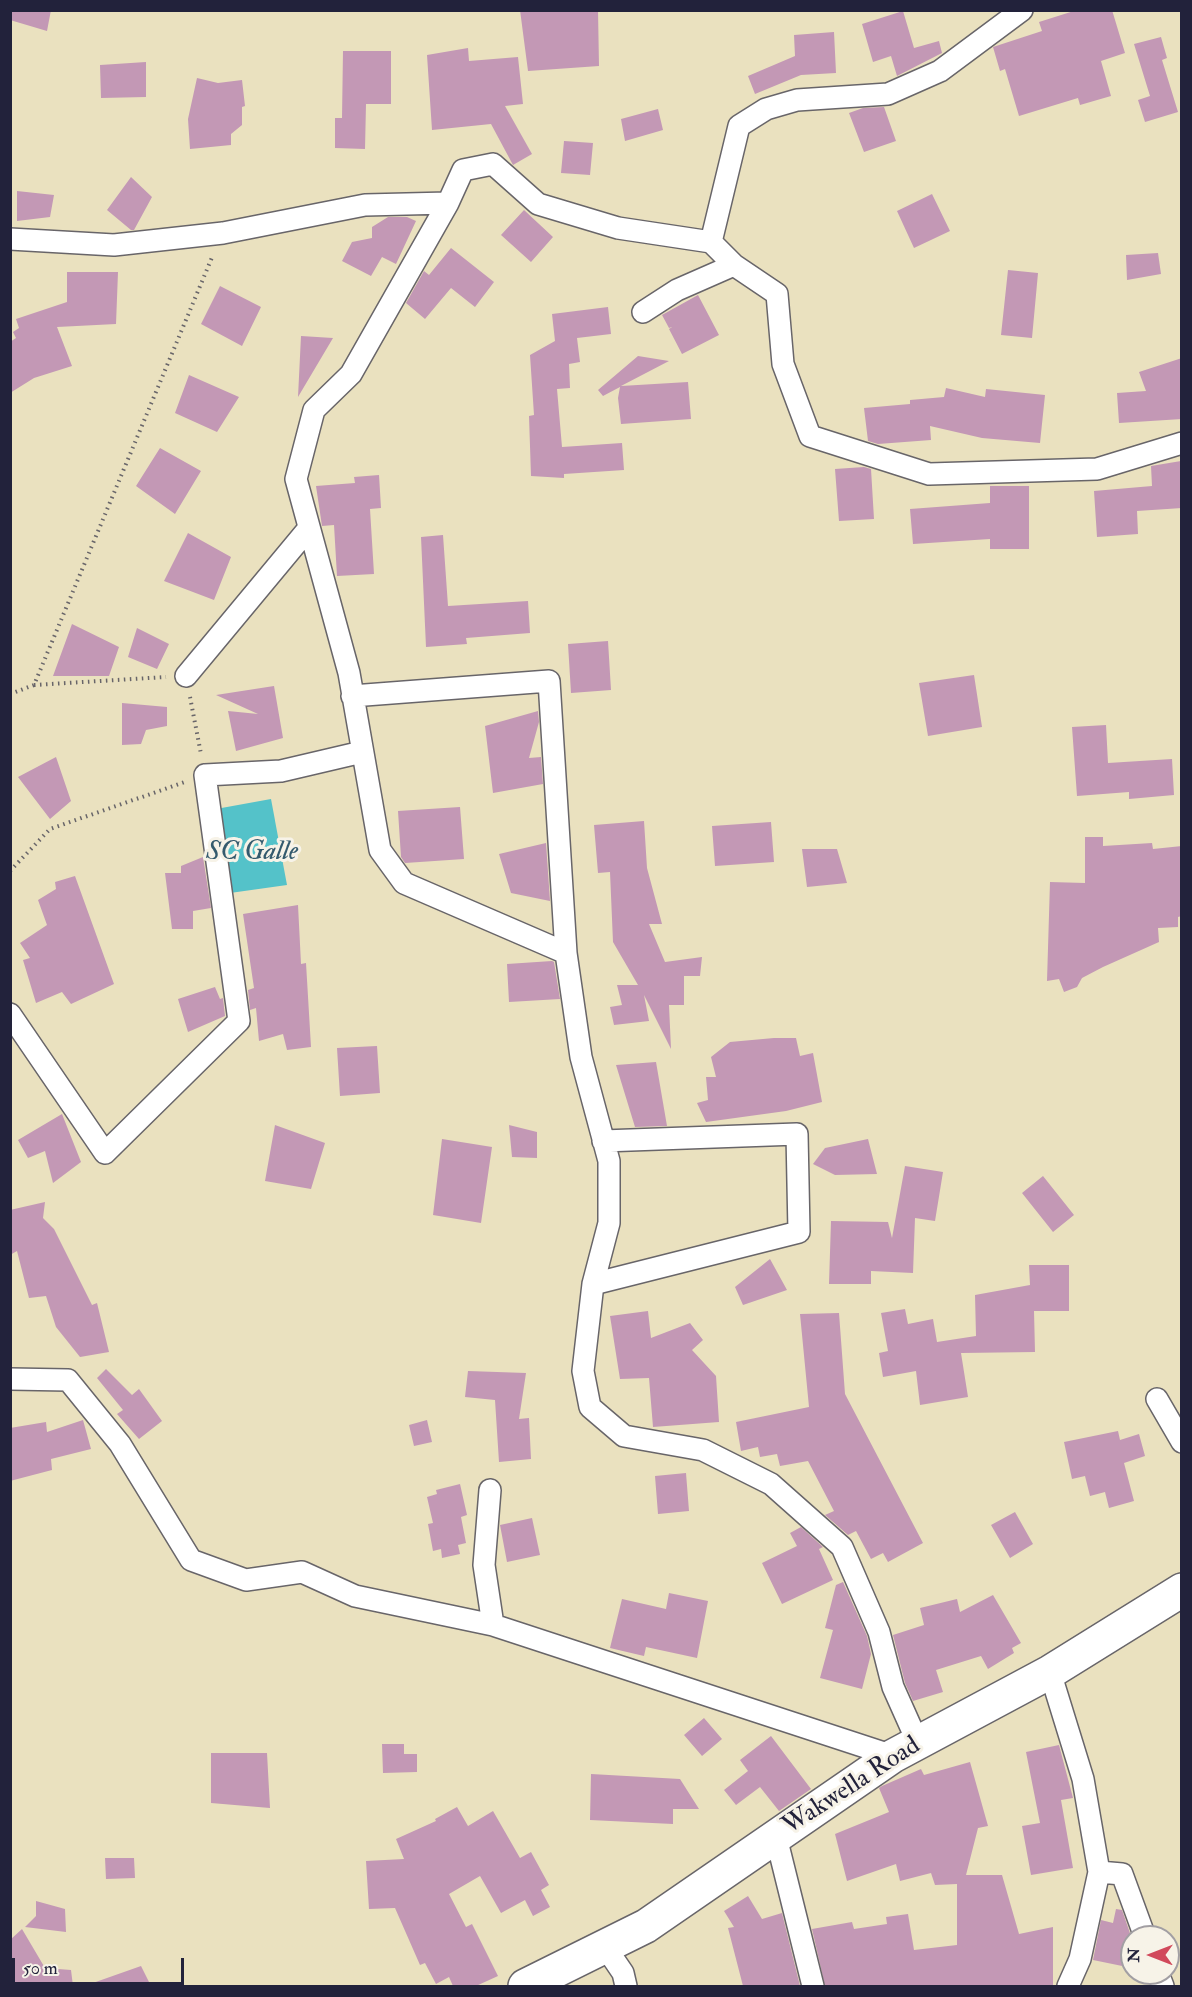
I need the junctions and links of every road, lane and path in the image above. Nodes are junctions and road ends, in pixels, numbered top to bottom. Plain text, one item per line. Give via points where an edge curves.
1 (1022, 10) edge
2 (448, 203) junction
3 (223, 233) junction
4 (10, 239) edge
5 (711, 242) junction
6 (734, 265) junction
7 (643, 312) dead end
8 (1182, 443) edge
9 (309, 528) junction
10 (186, 676) junction
11 (34, 685) junction
12 (10, 694) edge
13 (352, 696) junction
14 (362, 752) junction
15 (206, 775) junction
16 (10, 871) edge
17 (566, 953) junction
18 (10, 1014) edge
19 (603, 1141) junction
20 (593, 1284) junction
21 (10, 1379) edge
22 (1157, 1399) dead end
23 (1182, 1442) edge
24 (490, 1490) dead end
25 (1182, 1590) edge
26 (493, 1625) junction
27 (1050, 1672) junction
28 (906, 1749) junction
29 (776, 1837) junction
30 (1099, 1872) junction
31 (1141, 1925) edge
32 (606, 1948) junction
33 (525, 1986) edge
34 (626, 1986) edge
35 (813, 1986) edge
36 (1068, 1986) edge

1 - 5 street via 940,71 888,94 796,100 766,109 739,126
2 - 3 street via 365,205
2 - 5 street via 463,170 493,164 538,204 618,228
2 - 9 street via 351,374 314,410 296,479
3 - 4 street via 114,245
3 - 11 path
5 - 6 street
6 - 7 street via 677,290
6 - 8 street via 777,294 783,364 810,436 929,474 1097,470
9 - 10 street
9 - 13 street
10 - 11 path
10 - 15 path
11 - 12 path
13 - 14 street
13 - 17 street via 549,681
14 - 15 street via 281,771
14 - 17 street via 380,850 404,883
15 - 16 path via 50,829
15 - 18 street via 239,1022 105,1153
17 - 19 street via 581,1057
19 - 20 street via 609,1161 609,1223
19 - 20 street via 796,1134 799,1232
20 - 28 street via 583,1371 590,1407 624,1436 703,1450 771,1485 842,1547 879,1632
21 - 26 street via 68,1380 120,1444 191,1560 246,1580 302,1572 355,1596
22 - 23 street
24 - 26 street via 484,1565
25 - 27 main road, Wakwella Road
26 - 28 street
27 - 28 main road, Wakwella Road
27 - 30 street via 1083,1779
28 - 29 main road, Wakwella Road
29 - 32 main road, Wakwella Road via 646,1926
29 - 35 street
30 - 31 street via 1122,1874
30 - 36 street via 1080,1959
32 - 33 main road, Wakwella Road
32 - 34 street via 623,1973

